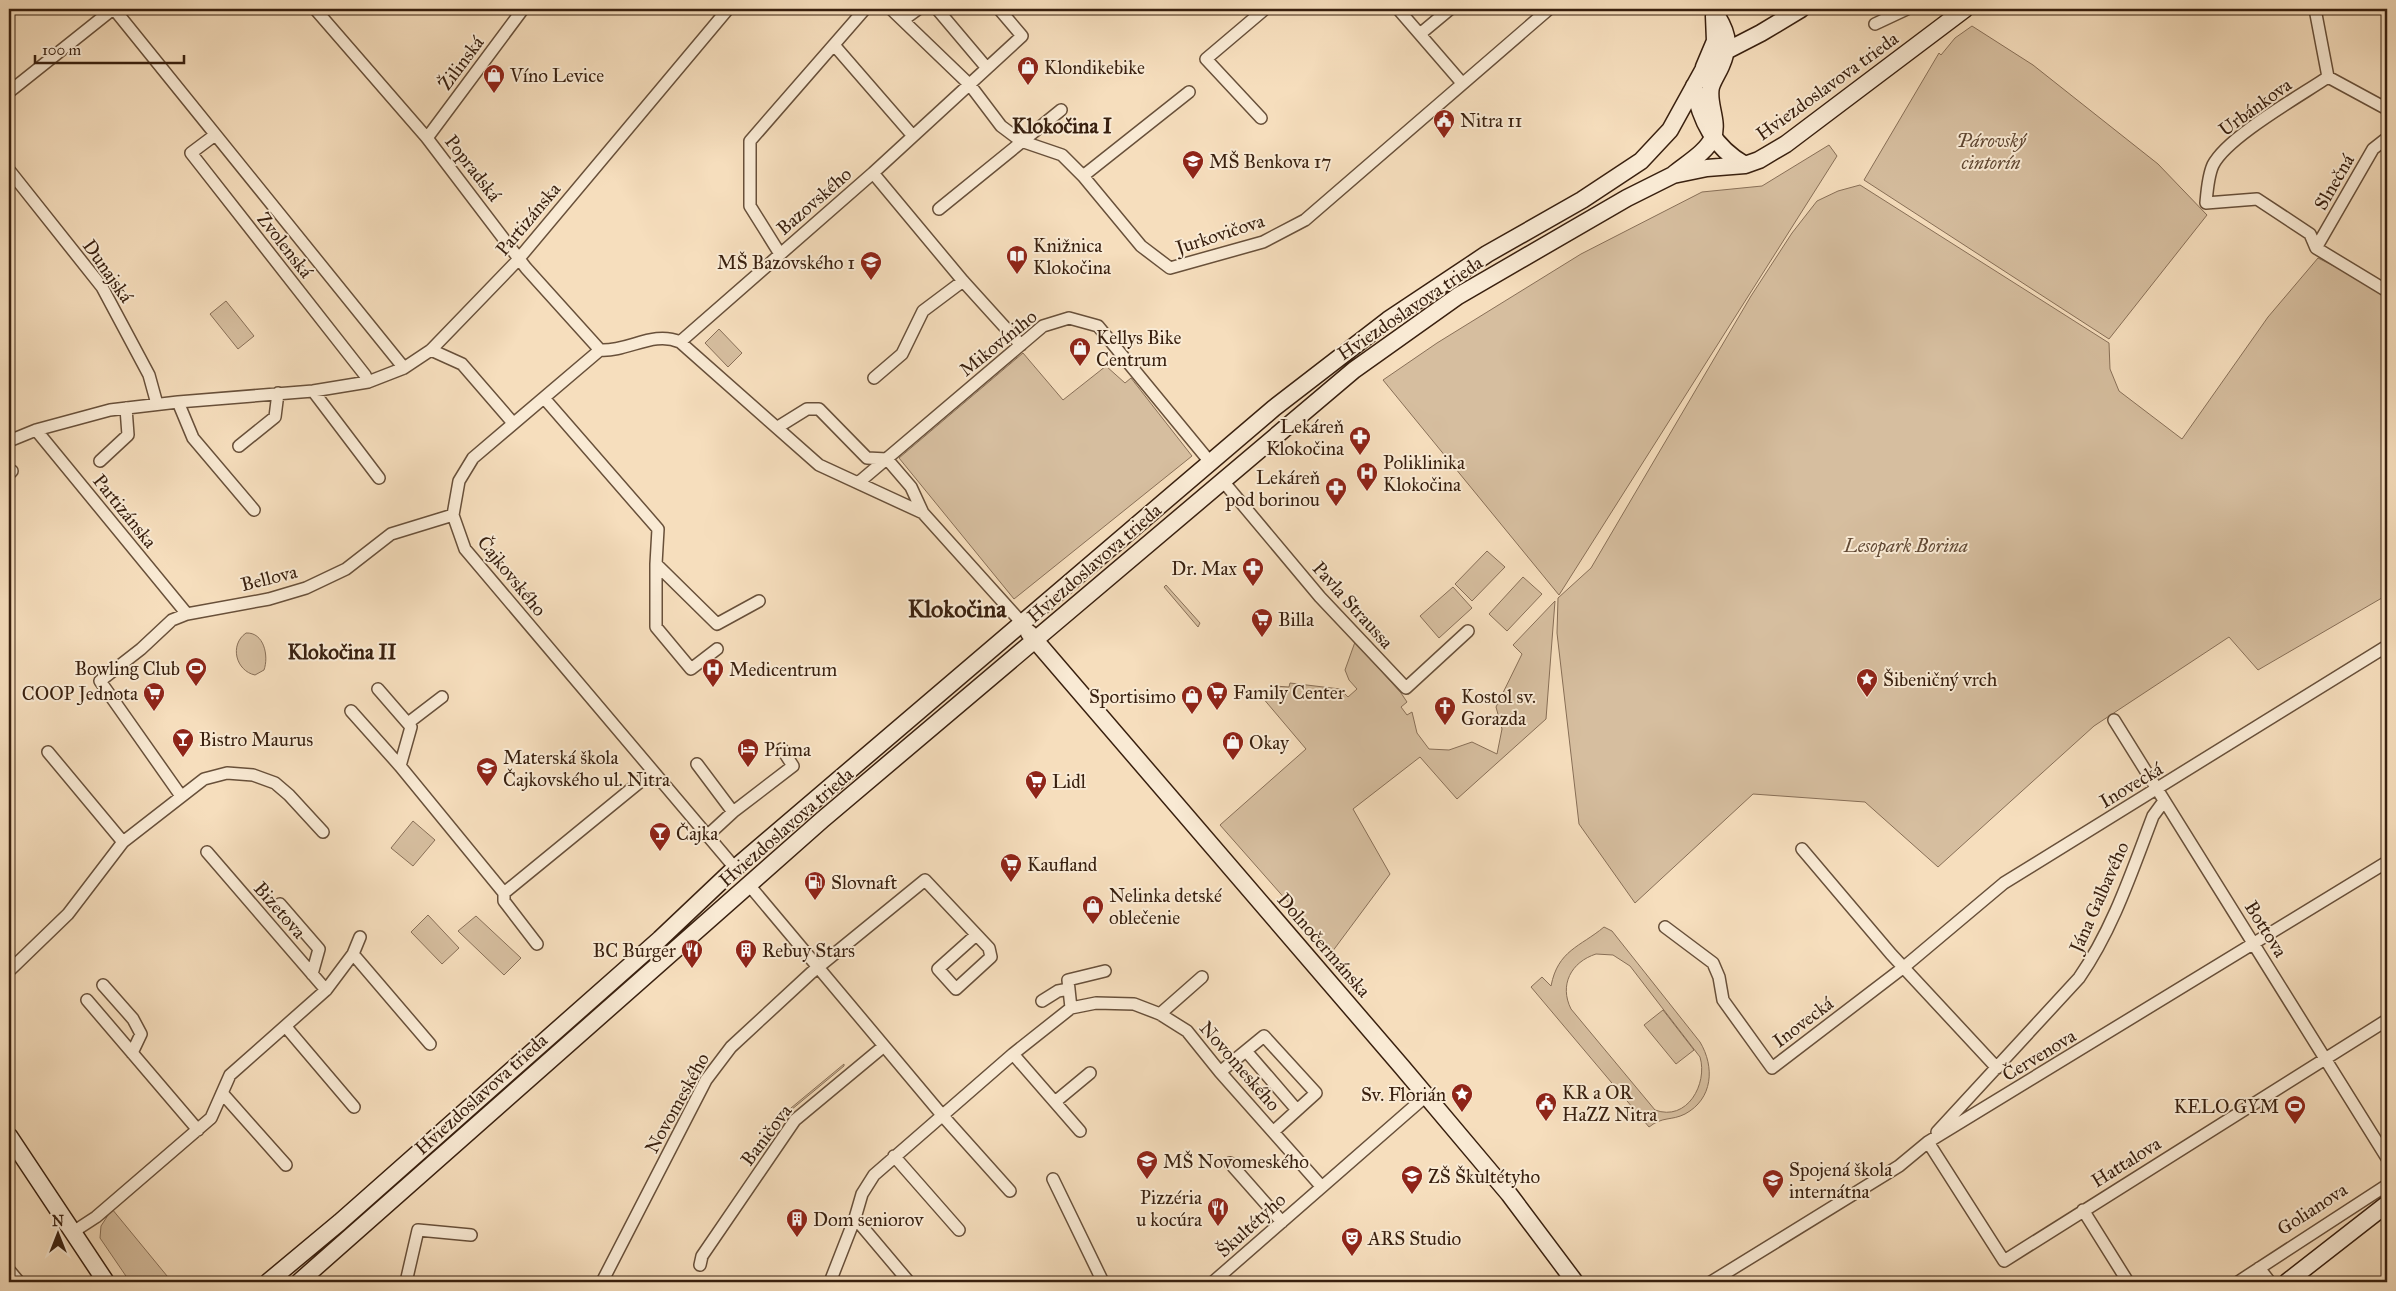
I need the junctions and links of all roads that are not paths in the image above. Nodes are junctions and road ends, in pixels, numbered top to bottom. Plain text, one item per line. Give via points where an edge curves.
1 (113, 9) edge
2 (315, 9) edge
3 (523, 9) edge
4 (728, 9) edge
5 (865, 9) edge
6 (892, 9) edge
7 (918, 9) edge
8 (937, 9) edge
9 (999, 9) edge
10 (1265, 9) edge
11 (1398, 9) edge
12 (1450, 9) edge
13 (1549, 9) edge
14 (1714, 9) edge
15 (1801, 9) edge
16 (1907, 9) edge
17 (1965, 9) edge
18 (2315, 9) edge
19 (903, 20) junction
20 (1875, 24) dead end
21 (1761, 33) junction
22 (1420, 34) junction
23 (834, 45) junction
24 (1728, 50) junction
25 (986, 67) junction
26 (2328, 77) junction
27 (1698, 79) junction
28 (1462, 84) junction
29 (970, 85) junction
30 (9, 92) edge
31 (1189, 92) dead end
32 (2387, 109) edge
33 (1061, 110) dead end
34 (1261, 118) dead end
35 (214, 135) junction
36 (913, 136) junction
37 (1713, 137) junction
38 (428, 138) junction
39 (2387, 138) edge
40 (1021, 141) junction
41 (1745, 165) junction
42 (9, 170) edge
43 (873, 173) junction
44 (1673, 175) junction
45 (1083, 176) junction
46 (939, 210) dead end
47 (2316, 248) junction
48 (780, 254) junction
49 (520, 257) junction
50 (963, 281) junction
51 (2387, 291) edge
52 (680, 342) junction
53 (1021, 345) junction
54 (431, 350) junction
55 (600, 350) junction
56 (404, 368) junction
57 (874, 378) dead end
58 (368, 382) junction
59 (313, 391) junction
60 (278, 393) junction
61 (544, 398) junction
62 (178, 402) junction
63 (157, 404) junction
64 (126, 408) junction
65 (513, 423) junction
66 (778, 427) junction
67 (36, 430) junction
68 (9, 441) edge
69 (239, 446) dead end
70 (887, 459) junction
71 (100, 461) dead end
72 (1210, 462) junction
73 (379, 478) dead end
74 (1222, 480) junction
75 (858, 483) junction
76 (254, 510) dead end
77 (923, 513) junction
78 (453, 515) junction
79 (656, 564) junction
80 (758, 601) dead end
81 (186, 614) junction
82 (1022, 624) junction
83 (1468, 631) dead end
84 (1035, 640) junction
85 (2387, 646) edge
86 (717, 649) dead end
87 (378, 689) dead end
88 (442, 697) dead end
89 (351, 711) dead end
90 (2114, 720) dead end
91 (408, 723) junction
92 (782, 749) dead end
93 (48, 752) dead end
94 (866, 755) junction
95 (697, 764) dead end
96 (400, 766) junction
97 (879, 771) junction
98 (652, 772) junction
99 (2157, 790) junction
100 (181, 796) junction
101 (2164, 801) junction
102 (734, 812) junction
103 (323, 832) dead end
104 (707, 836) junction
105 (124, 842) junction
106 (1802, 849) dead end
107 (207, 852) dead end
108 (2387, 862) edge
109 (735, 868) junction
110 (749, 886) junction
111 (504, 893) junction
112 (280, 904) dead end
113 (1665, 927) dead end
114 (976, 935) junction
115 (360, 937) dead end
116 (537, 944) dead end
117 (2255, 944) junction
118 (353, 954) junction
119 (1904, 967) junction
120 (817, 968) junction
121 (9, 971) edge
122 (1105, 971) dead end
123 (312, 974) junction
124 (1202, 977) dead end
125 (103, 985) dead end
126 (1069, 989) junction
127 (326, 990) junction
128 (87, 1000) dead end
129 (1042, 1002) dead end
130 (1071, 1008) junction
131 (1160, 1014) junction
132 (2387, 1020) edge
133 (286, 1027) junction
134 (430, 1044) dead end
135 (884, 1046) junction
136 (1246, 1051) junction
137 (132, 1053) junction
138 (1013, 1054) junction
139 (2326, 1059) junction
140 (1996, 1068) junction
141 (1220, 1072) junction
142 (1090, 1073) dead end
143 (222, 1092) junction
144 (1426, 1096) junction
145 (1055, 1102) junction
146 (354, 1107) dead end
147 (1297, 1110) junction
148 (942, 1115) junction
149 (198, 1130) junction
150 (1080, 1131) dead end
151 (1274, 1131) junction
152 (9, 1136) edge
153 (1928, 1142) junction
154 (894, 1156) junction
155 (2387, 1158) edge
156 (1230, 1163) dead end
157 (286, 1165) dead end
158 (1054, 1180) dead end
159 (2387, 1184) edge
160 (1321, 1186) junction
161 (1010, 1190) dead end
162 (2387, 1204) edge
163 (2083, 1210) junction
164 (855, 1218) junction
165 (1282, 1222) junction
166 (959, 1230) dead end
167 (73, 1232) junction
168 (471, 1234) dead end
169 (700, 1265) dead end
170 (2259, 1268) junction
171 (9, 1270) edge
172 (19, 1282) edge
173 (106, 1282) edge
174 (268, 1282) edge
175 (299, 1282) edge
176 (406, 1282) edge
177 (602, 1282) edge
178 (830, 1282) edge
179 (909, 1282) edge
180 (1103, 1282) edge
181 (1212, 1282) edge
182 (1576, 1282) edge
183 (1711, 1282) edge
184 (2128, 1282) edge
185 (2238, 1282) edge
186 (2270, 1282) edge
187 (2287, 1282) edge

1 - 30 street
1 - 35 street, Zvolenská
2 - 38 street, Popradská
3 - 38 street, Žilinská
4 - 49 street, Partizánska
5 - 23 street
6 - 19 street, Jurkovičova
7 - 19 street
8 - 25 street
9 - 25 street, Bazovského via 1022,36
10 - 34 street via 1206,59
11 - 22 street
12 - 22 street
13 - 28 street, Jurkovičova
14 - 21 street via 1735,30
14 - 24 street via 1726,31
14 - 27 street via 1715,40
15 - 21 street, Hviezdoslavova trieda
16 - 20 street
17 - 41 street, Hviezdoslavova trieda via 1786,144
18 - 26 street
19 - 29 street, Jurkovičova
21 - 24 street, Hviezdoslavova trieda
22 - 28 street
23 - 36 street
23 - 48 street via 750,141 750,206
24 - 27 street, Hviezdoslavova trieda
24 - 37 street via 1711,87
25 - 29 street, Bazovského
26 - 32 street
26 - 47 street, Urbánkova via 2231,142 2213,165 2206,203 2257,199 2310,234
27 - 37 street via 1697,104
27 - 72 street, Hviezdoslavova trieda via 1670,130 1641,161 1582,200 1486,254 1388,320
28 - 45 street, Jurkovičova via 1305,220 1263,242 1170,268 1141,246
29 - 36 street, Bazovského
29 - 40 street, Jurkovičova via 1001,126
31 - 45 street
33 - 40 street
35 - 56 street, Zvolenská
35 - 58 street, Zvolenská via 192,153 366,375
36 - 43 street, Bazovského
37 - 41 street via 1729,155
37 - 44 street
38 - 49 street, Popradská
39 - 47 street, Slnečná via 2373,149
40 - 45 street, Jurkovičova via 1062,155
40 - 46 street
41 - 44 street, Hviezdoslavova trieda
42 - 63 street, Dunajská via 102,287 149,375
43 - 48 street, Bazovského
43 - 50 street
44 - 74 street, Hviezdoslavova trieda via 1627,198 1458,296 1354,370
47 - 51 street
48 - 52 street, Bazovského
49 - 54 street, Partizánska
49 - 55 street, Popradská via 544,289
50 - 53 street
50 - 57 street via 923,311 902,354
52 - 55 street via 658,338 620,350
52 - 66 street
53 - 70 street, Mikovíniho
53 - 72 street, Mikovíniho via 1043,326 1069,318 1098,326
54 - 56 street, Partizánska
54 - 65 street via 462,364
55 - 61 street, Čajkovského
56 - 58 street, Partizánska
58 - 59 street, Partizánska
59 - 60 street, Partizánska
59 - 73 street
60 - 62 street, Partizánska
60 - 69 street via 275,417
61 - 65 street, Čajkovského
61 - 79 street via 658,529
62 - 63 street, Partizánska
62 - 76 street via 193,438
63 - 64 street, Partizánska
64 - 67 street, Partizánska
64 - 71 street, Partizánska via 128,435
65 - 78 street, Čajkovského via 474,458 459,481
66 - 70 street via 807,409 819,409 867,458
66 - 75 street via 819,465
67 - 68 street, Partizánska
67 - 81 street, Partizánska
70 - 75 street, Mikovíniho
70 - 77 street via 911,487
72 - 74 street
72 - 82 street, Hviezdoslavova trieda
74 - 83 street, Pavla Straussa via 1320,597 1406,688
74 - 84 street, Hviezdoslavova trieda
75 - 77 street
77 - 82 street
78 - 81 street, Bellova via 391,534 346,569 306,588 269,599
78 - 98 street, Čajkovského via 465,549
79 - 80 street via 717,624
79 - 86 street via 656,627 691,669
81 - 100 street, Bellova via 172,620 100,681
82 - 84 street, Dolnočermánska
82 - 94 street, Hviezdoslavova trieda
84 - 97 street, Hviezdoslavova trieda
84 - 144 street, Dolnočermánska
85 - 99 street, Inovecká
87 - 91 street
88 - 91 street
89 - 96 street
90 - 99 street, Bottova
91 - 96 street via 412,727
92 - 102 street via 793,766
93 - 105 street
94 - 97 street
94 - 109 street, Hviezdoslavova trieda
95 - 102 street
96 - 111 street
97 - 110 street, Hviezdoslavova trieda
98 - 104 street, Čajkovského
98 - 111 street
99 - 101 street, Bottova
99 - 119 street, Inovecká via 2004,883
100 - 103 street via 204,779 227,773 253,775 274,783 289,795
100 - 105 street
101 - 117 street, Bottova
101 - 140 street, Jána Galbavého via 2153,816 2090,963 2080,978
102 - 104 street
104 - 109 street, Čajkovského
105 - 121 street via 68,914
106 - 119 street
107 - 123 street, Bizetova
108 - 117 street, Červenova
109 - 110 street
109 - 174 street, Hviezdoslavova trieda via 660,939
110 - 120 street
110 - 175 street, Hviezdoslavova trieda
111 - 116 street via 504,901
112 - 123 street via 319,949
113 - 119 street, Inovecká via 1713,964 1719,976 1723,1000 1772,1068
114 - 114 street via 988,948 991,957 956,989 938,969
114 - 120 street, Novomeského via 925,880
115 - 118 street
117 - 139 street, Bottova
117 - 153 street, Červenova
118 - 127 street
118 - 134 street
119 - 140 street
120 - 135 street
120 - 177 street, Novomeského via 731,1047 706,1080
122 - 126 street via 1068,980
123 - 127 street, Bizetova
124 - 131 street
125 - 137 street via 141,1034
126 - 129 street via 1058,991
126 - 130 street
127 - 133 street
128 - 137 street
130 - 131 street, Novomeského via 1096,1003 1134,1004
130 - 138 street, Novomeského
131 - 141 street, Novomeského via 1187,1031
132 - 139 street, Hattalova
133 - 143 street via 230,1075
133 - 146 street
135 - 148 street
135 - 169 street, Baničova via 795,1120 702,1256
136 - 141 street
136 - 147 street
136 - 147 street via 1264,1036 1316,1093
137 - 149 street
138 - 145 street
138 - 148 street, Novomeského
139 - 155 street, Bottova
139 - 163 street, Hattalova
140 - 153 street, Jána Galbavého
141 - 151 street, Novomeského
142 - 145 street
143 - 149 street via 211,1118
143 - 157 street
144 - 160 street, Škultétyho
144 - 182 street, Dolnočermánska via 1509,1194
145 - 150 street
147 - 151 street
148 - 154 street, Novomeského
148 - 161 street
149 - 167 street via 96,1217
151 - 160 street, Novomeského
152 - 167 street
153 - 163 street, Hattalova via 2004,1261
153 - 183 street, Červenova via 1899,1166
154 - 164 street, Novomeského via 874,1175 862,1194
154 - 166 street
156 - 165 street
158 - 180 street
159 - 170 street, Golianova
160 - 165 street, Škultétyho
162 - 187 street
163 - 184 street
164 - 178 street, Novomeského
164 - 179 street
165 - 181 street, Škultétyho
167 - 173 street
168 - 176 street via 418,1230
170 - 185 street, Golianova
170 - 186 street
171 - 172 street

